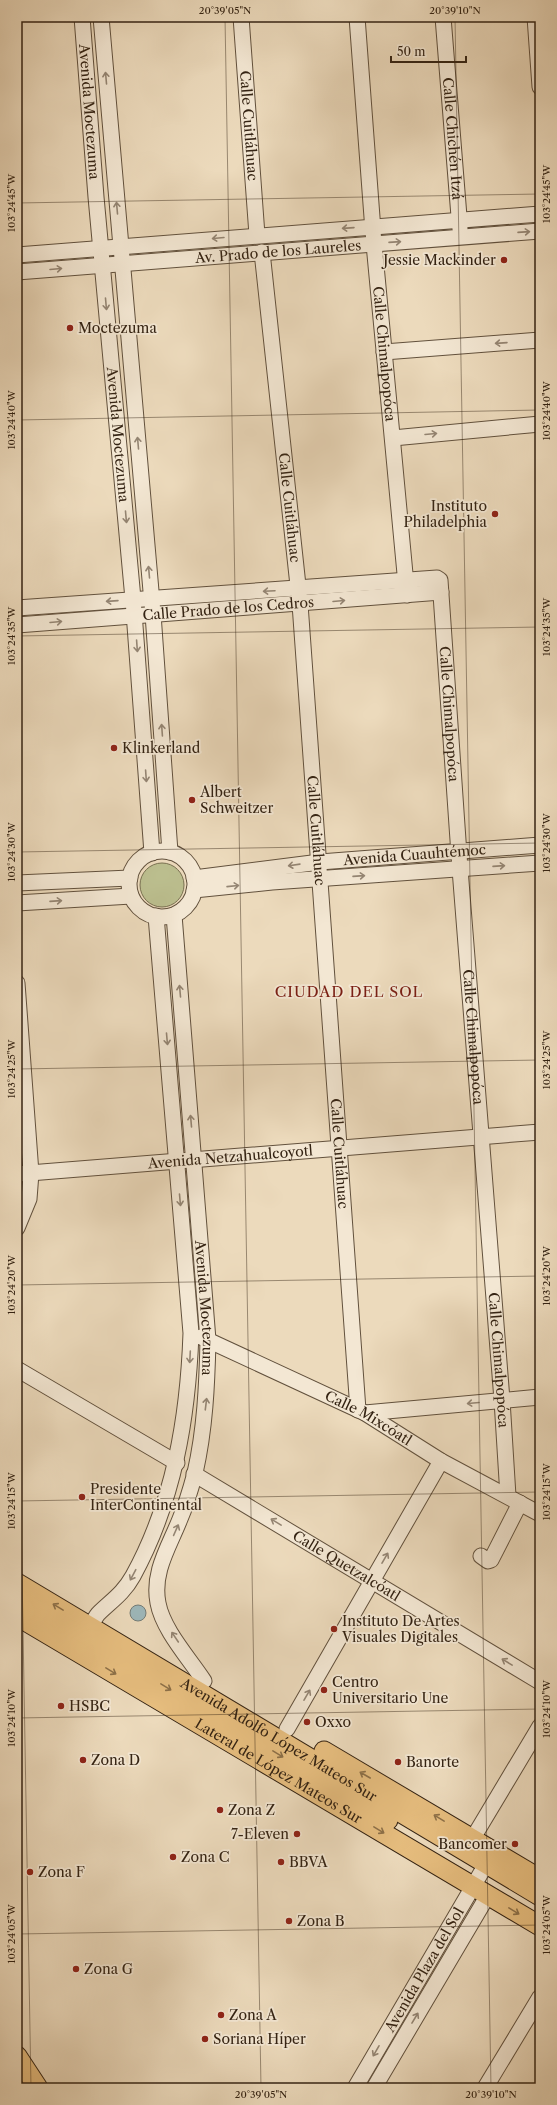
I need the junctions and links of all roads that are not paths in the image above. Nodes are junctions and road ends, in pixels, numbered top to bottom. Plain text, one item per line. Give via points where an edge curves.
1 (82, 17) edge
2 (101, 17) edge
3 (241, 17) edge
4 (357, 17) edge
5 (443, 17) edge
6 (535, 17) edge
7 (540, 87) edge
8 (540, 214) edge
9 (459, 220) junction
10 (373, 226) junction
11 (540, 231) edge
12 (257, 235) junction
13 (460, 237) junction
14 (374, 244) junction
15 (120, 247) junction
16 (100, 248) junction
17 (262, 252) junction
18 (17, 255) edge
19 (122, 263) junction
20 (102, 265) junction
21 (17, 272) edge
22 (540, 340) edge
23 (384, 352) junction
24 (540, 424) edge
25 (392, 438) junction
26 (440, 585) joint
27 (407, 588) junction
28 (300, 597) junction
29 (152, 598) junction
30 (133, 599) junction
31 (17, 608) edge
32 (153, 614) junction
33 (135, 615) junction
34 (17, 625) edge
35 (540, 845) edge
36 (458, 851) junction
37 (170, 852) junction
38 (152, 853) junction
39 (320, 862) junction
40 (540, 863) edge
41 (460, 869) junction
42 (130, 878) junction
43 (321, 879) junction
44 (17, 884) edge
45 (194, 884) junction
46 (131, 896) junction
47 (17, 903) edge
48 (174, 915) junction
49 (156, 916) junction
50 (17, 982) edge
51 (540, 1132) edge
52 (481, 1137) junction
53 (341, 1148) junction
54 (195, 1160) junction
55 (177, 1161) junction
56 (24, 1173) edge
57 (17, 1228) edge
58 (191, 1333) junction
59 (208, 1340) junction
60 (17, 1369) edge
61 (540, 1397) edge
62 (502, 1400) junction
63 (362, 1411) junction
64 (441, 1461) junction
65 (176, 1463) junction
66 (194, 1474) junction
67 (514, 1500) junction
68 (540, 1514) edge
69 (481, 1556) dead end
70 (17, 1568) edge
71 (372, 1581) junction
72 (17, 1583) edge
73 (17, 1598) edge
74 (17, 1616) edge
75 (88, 1633) junction
76 (204, 1681) junction
77 (540, 1682) edge
78 (539, 1728) edge
79 (287, 1729) junction
80 (473, 1838) junction
81 (484, 1874) junction
82 (540, 1879) edge
83 (540, 1896) edge
84 (540, 1910) edge
85 (540, 1926) edge
86 (540, 1997) edge
87 (17, 2056) edge
88 (38, 2088) edge
89 (355, 2088) edge
90 (374, 2088) edge
91 (485, 2088) edge

1 - 16 street, Avenida Moctezuma
15 -> 2 street, Avenida Moctezuma
3 - 12 street, Calle Cuitláhuac
4 - 10 street, Calle Chimalpopóca
5 - 9 street, Calle Chichén Itzá
6 - 7 street
8 - 9 street, Av. Prado de los Laureles
9 - 10 street, Av. Prado de los Laureles
9 - 13 street, Calle Chichén Itzá
10 -> 12 street, Av. Prado de los Laureles
10 - 14 street, Calle Chimalpopóca
13 -> 11 street, Av. Prado de los Laureles
12 -> 15 street, Av. Prado de los Laureles
14 -> 13 street, Av. Prado de los Laureles
14 - 17 street, Av. Prado de los Laureles
14 - 23 street, Calle Chimalpopóca
15 - 16 street, Av. Prado de los Laureles
15 - 19 street, Avenida Moctezuma
16 - 18 street, Av. Prado de los Laureles
16 - 20 street, Avenida Moctezuma
17 - 19 street, Av. Prado de los Laureles
17 - 28 street, Calle Cuitláhuac
19 - 20 street, Av. Prado de los Laureles
29 -> 19 street, Avenida Moctezuma
21 -> 20 street, Av. Prado de los Laureles
20 -> 30 street, Avenida Moctezuma
22 -> 23 street
23 - 25 street, Calle Chimalpopóca
25 -> 24 street
25 - 27 street, Calle Chimalpopóca
26 - 27 street, Calle Prado de los Cedros
26 - 36 street, Calle Chimalpopóca
27 - 28 street, Calle Prado de los Cedros
28 -> 29 street, Calle Prado de los Cedros
28 - 32 street, Calle Prado de los Cedros
28 - 39 street, Calle Cuitláhuac
29 - 30 street, Calle Prado de los Cedros
29 - 32 street, Avenida Moctezuma
30 -> 31 street, Calle Prado de los Cedros
30 - 33 street, Avenida Moctezuma
32 - 33 street, Calle Prado de los Cedros
37 -> 32 street, Avenida Moctezuma
34 -> 33 street, Calle Prado de los Cedros
33 -> 38 street, Avenida Moctezuma
35 - 36 street, Avenida Cuauhtémoc
36 - 39 street, Avenida Cuauhtémoc
36 - 41 street, Calle Chimalpopóca
37 - 38 street
37 - 45 street via 186,862
38 - 42 street via 138,862
39 - 43 street, Calle Cuitláhuac
39 -> 45 street, Avenida Cuauhtémoc
41 -> 40 street, Avenida Cuauhtémoc
43 -> 41 street, Avenida Cuauhtémoc
41 - 52 street, Calle Chimalpopóca
42 - 44 street
42 - 46 street
45 -> 43 street, Avenida Cuauhtémoc
43 - 53 street, Calle Cuitláhuac
45 - 48 street via 191,899 186,907
47 -> 46 street
46 - 49 street via 138,907
48 - 49 street
54 -> 48 street, Avenida Moctezuma
49 -> 55 street, Avenida Moctezuma
50 - 56 street
51 - 52 street, Avenida Netzahualcoyotl
52 - 53 street, Avenida Netzahualcoyotl
52 - 62 street, Calle Chimalpopóca
53 - 54 street, Avenida Netzahualcoyotl
53 - 63 street, Calle Cuitláhuac
54 - 55 street, Avenida Netzahualcoyotl
54 - 59 street, Avenida Moctezuma
55 - 56 street, Avenida Netzahualcoyotl
55 -> 58 street, Avenida Moctezuma
56 - 57 street via 29,1198
58 - 59 street, Calle Mixcóatl
58 -> 65 street, Avenida Moctezuma via 187,1396
59 - 63 street, Calle Mixcóatl
66 -> 59 street, Avenida Moctezuma via 207,1396
60 - 65 street
61 - 62 street
62 -> 63 street
62 - 67 street, Calle Chimalpopóca
63 - 64 street, Calle Mixcóatl
64 - 67 street, Calle Mixcóatl
71 -> 64 street
65 -> 75 street, Avenida Moctezuma via 164,1502 133,1575 124,1591
71 -> 66 street, Calle Quetzalcóatl
76 -> 66 street, Avenida Moctezuma via 164,1619 158,1603 156,1582 160,1565 181,1518
67 - 68 street, Calle Mixcóatl
67 - 69 street via 491,1560 488,1561
70 - 75 main road
77 -> 71 street, Calle Quetzalcóatl
79 -> 71 street
75 -> 72 main road, Avenida Adolfo López Mateos Sur
73 - 75 main road, Avenida Adolfo López Mateos Sur
74 - 75 main road
75 - 76 main road
75 - 81 main road, Avenida Adolfo López Mateos Sur
76 - 79 main road
78 - 80 street
80 -> 79 main road
80 - 81 main road
81 - 82 main road
81 - 83 main road, Avenida Adolfo López Mateos Sur
81 - 84 main road, Avenida Adolfo López Mateos Sur
81 -> 85 main road
81 -> 89 street, Avenida Plaza del Sol
90 -> 81 street, Avenida Plaza del Sol
86 - 91 street
87 - 88 main road

